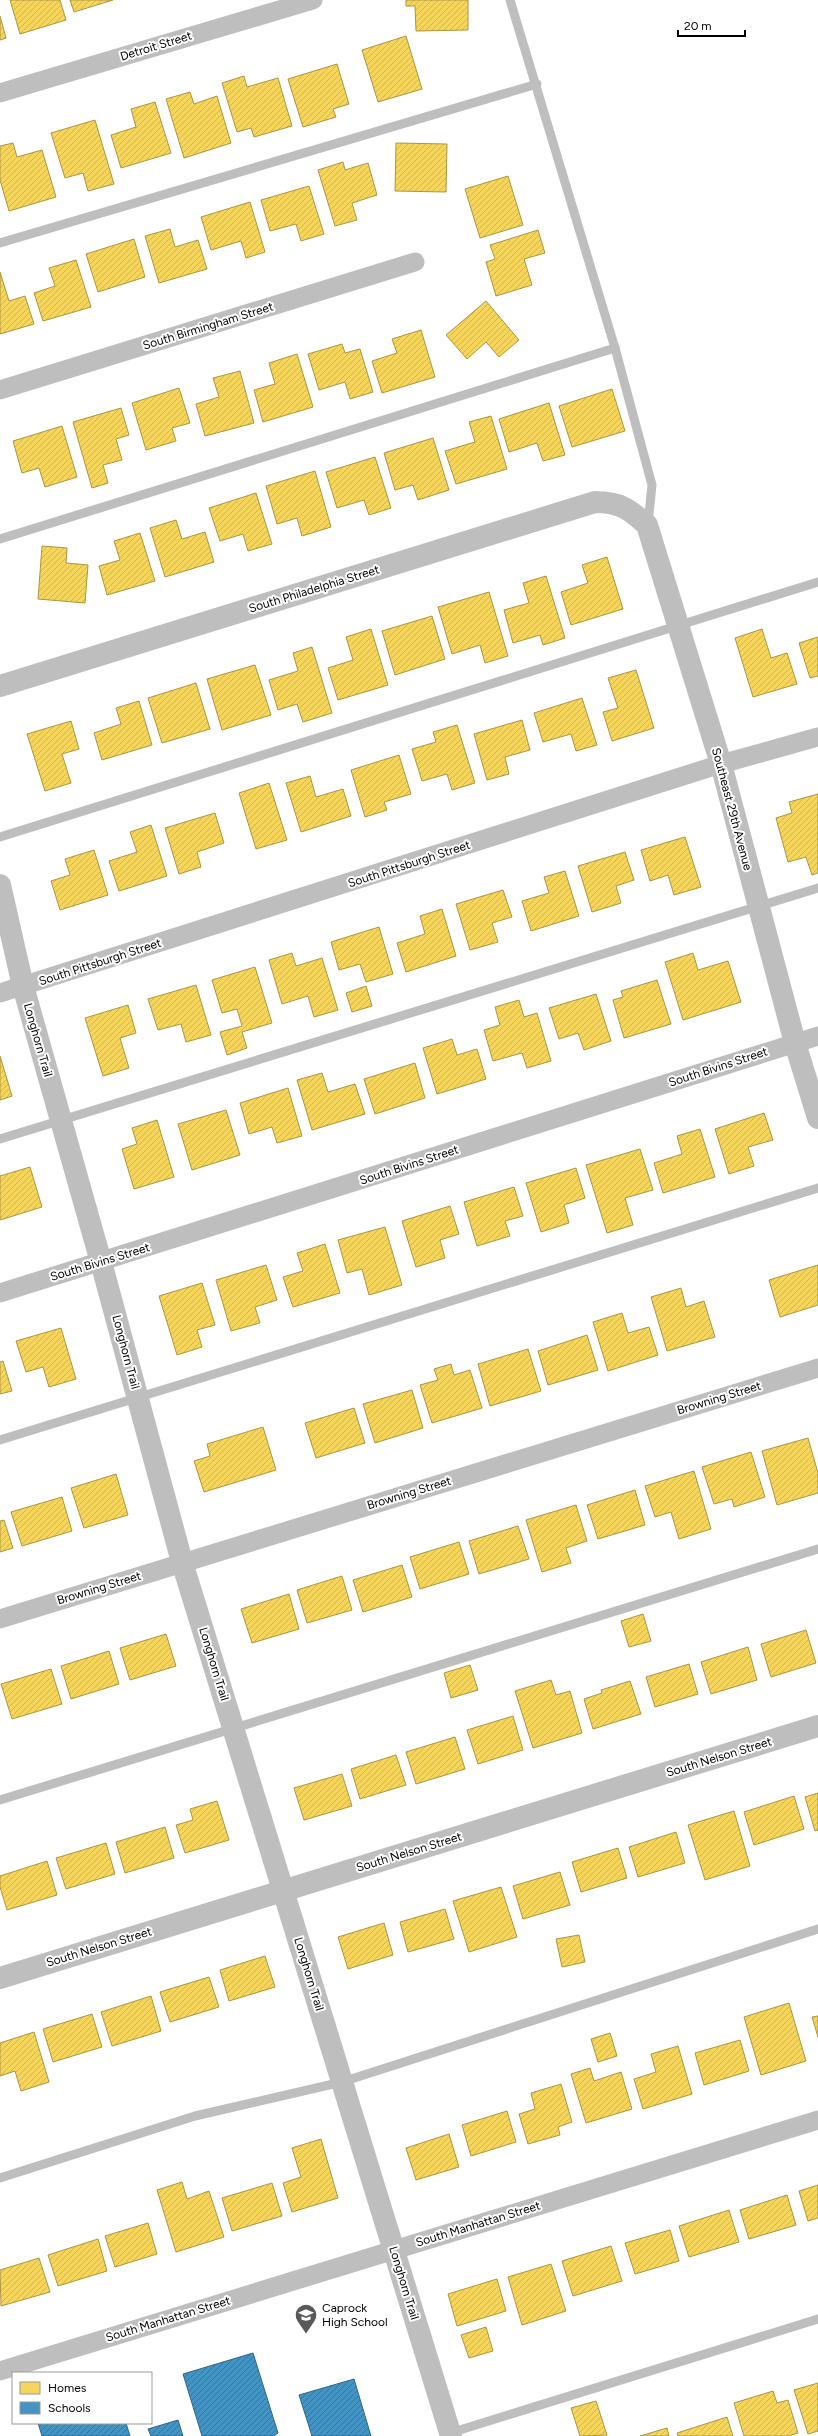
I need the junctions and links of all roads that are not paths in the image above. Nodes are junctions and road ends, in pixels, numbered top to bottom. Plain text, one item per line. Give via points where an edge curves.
1 (313, 0) edge
2 (510, 0) edge
3 (536, 84) junction
4 (0, 93) edge
5 (0, 243) edge
6 (415, 262) dead end
7 (616, 348) junction
8 (0, 390) edge
9 (648, 525) junction
10 (0, 539) edge
11 (818, 582) edge
12 (679, 627) junction
13 (0, 686) edge
14 (818, 737) edge
15 (721, 764) junction
16 (0, 837) edge
17 (0, 885) edge
18 (818, 888) edge
19 (759, 906) junction
20 (23, 986) junction
21 (0, 994) edge
22 (818, 1036) edge
23 (795, 1043) junction
24 (818, 1118) edge
25 (61, 1120) junction
26 (0, 1139) edge
27 (818, 1188) edge
28 (101, 1262) junction
29 (0, 1293) edge
30 (818, 1368) edge
31 (138, 1398) junction
32 (0, 1440) edge
33 (818, 1549) edge
34 (182, 1562) junction
35 (0, 1619) edge
36 (818, 1726) edge
37 (234, 1728) junction
38 (0, 1800) edge
39 (283, 1890) junction
40 (818, 1929) edge
41 (0, 1978) edge
42 (342, 2082) junction
43 (818, 2120) edge
44 (0, 2178) edge
45 (394, 2250) junction
46 (818, 2319) edge
47 (0, 2371) edge
48 (451, 2434) edge

1 - 4 street, Detroit Street
2 - 3 lane
3 - 5 lane
3 - 7 lane
6 - 8 street, South Birmingham Street
7 - 9 lane via 652,485
7 - 10 lane
9 - 12 street, Southeast 29th Avenue
9 - 13 street, South Philadelphia Street via 628,508 609,502 595,502
11 - 12 lane
12 - 15 street, Southeast 29th Avenue
12 - 16 lane
14 - 15 street, South Pittsburgh Street
15 - 19 street, Southeast 29th Avenue
15 - 20 street, South Pittsburgh Street
17 - 20 street, Longhorn Trail
18 - 19 lane
19 - 23 street, Southeast 29th Avenue
19 - 25 lane
20 - 21 street, South Pittsburgh Street
20 - 25 street, Longhorn Trail
22 - 23 street, South Bivins Street
23 - 24 street, Southeast 29th Avenue
23 - 28 street, South Bivins Street
25 - 26 lane
25 - 28 street, Longhorn Trail
27 - 31 lane
28 - 29 street, South Bivins Street
28 - 31 street, Longhorn Trail
30 - 34 street, Browning Street
31 - 32 lane
31 - 34 street, Longhorn Trail
33 - 37 lane
34 - 35 street, Browning Street
34 - 37 street, Longhorn Trail
36 - 39 street, South Nelson Street
37 - 38 lane
37 - 39 street, Longhorn Trail
39 - 41 street, South Nelson Street
39 - 42 street, Longhorn Trail
40 - 42 lane
42 - 44 lane via 195,2116
42 - 45 street, Longhorn Trail
43 - 45 street, South Manhattan Street
45 - 47 street, South Manhattan Street
45 - 48 street, Longhorn Trail
46 - 48 lane

